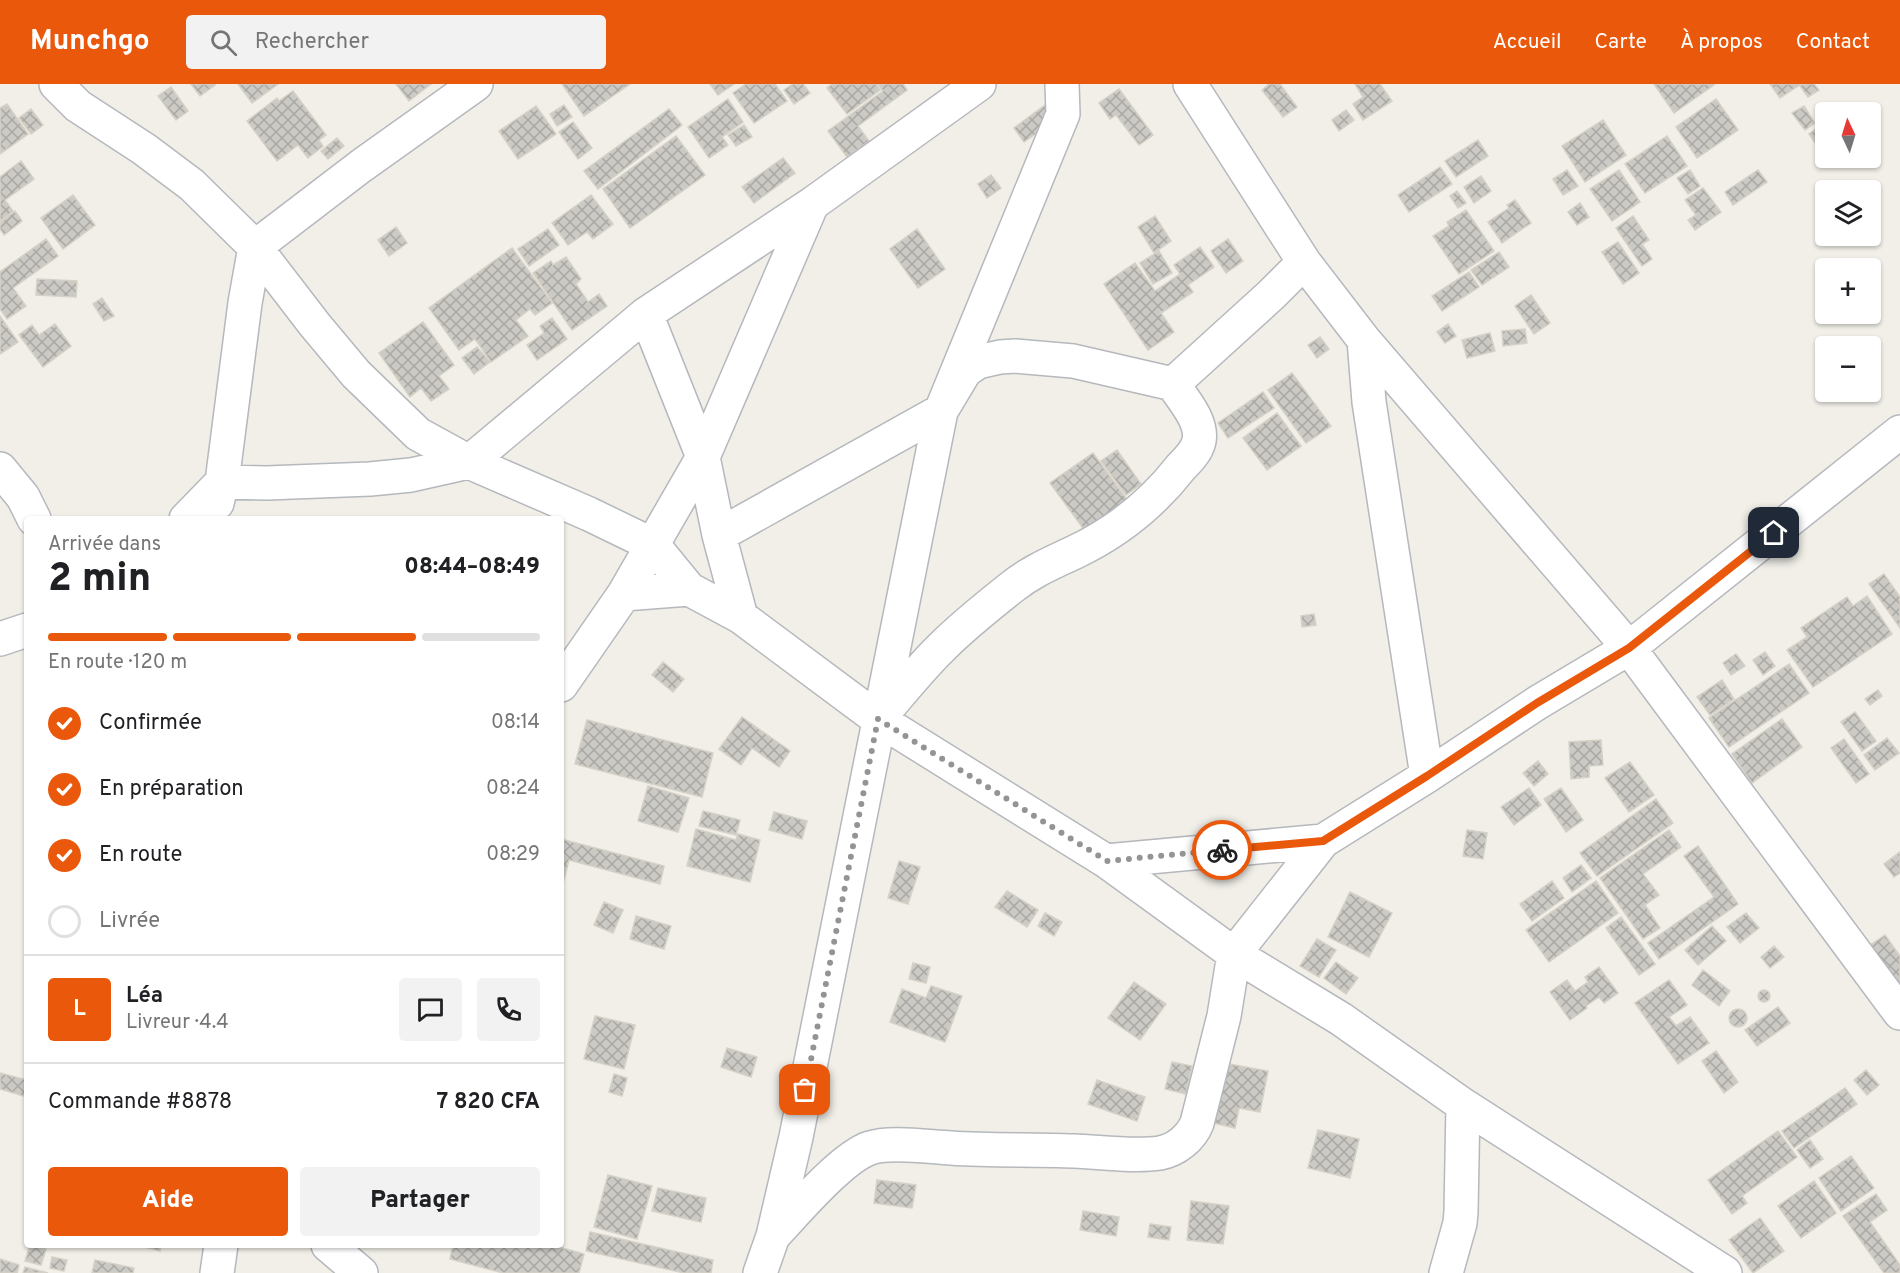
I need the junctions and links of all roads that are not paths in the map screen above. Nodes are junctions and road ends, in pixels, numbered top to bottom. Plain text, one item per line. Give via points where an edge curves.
1 (56, 84) edge
2 (476, 84) edge
3 (979, 84) edge
4 (1062, 84) edge
5 (1190, 84) edge
6 (812, 204) junction
7 (255, 247) junction
8 (1304, 262) junction
9 (646, 314) junction
10 (1364, 340) junction
11 (1173, 384) junction
12 (941, 411) junction
13 (1900, 432) edge
14 (703, 458) junction
15 (469, 462) junction
16 (0, 469) edge
17 (222, 482) junction
18 (32, 516) edge
19 (189, 516) edge
20 (215, 516) edge
21 (719, 535) junction
22 (653, 545) junction
23 (689, 589) junction
24 (624, 594) junction
25 (741, 617) junction
26 (24, 631) edge
27 (0, 639) edge
28 (1629, 648) junction
29 (564, 681) edge
30 (878, 719) junction
31 (1427, 776) junction
32 (1323, 841) junction
33 (1107, 861) junction
34 (1234, 954) junction
35 (1900, 1013) edge
36 (1463, 1105) junction
37 (773, 1236) junction
38 (221, 1248) edge
39 (332, 1248) edge
40 (217, 1273) edge
41 (361, 1273) edge
42 (760, 1273) edge
43 (1446, 1273) edge
44 (1725, 1273) edge

1 - 7 street via 78,106 192,185
2 - 7 street
3 - 6 street
4 - 12 street via 1063,114
5 - 8 street
6 - 9 street
6 - 14 street
7 - 15 street via 356,374 418,434
7 - 17 street
8 - 10 street
8 - 11 street
9 - 14 street
9 - 15 street
10 - 28 street
10 - 31 street via 1369,402
11 - 12 street via 1073,361 1000,357 978,362 965,371
11 - 30 street via 1192,412 1199,441 1168,483 1128,520 1014,585 942,647
12 - 21 street
12 - 30 street
13 - 28 street
14 - 21 street
14 - 22 street
15 - 17 street via 370,479
15 - 22 street
16 - 18 street
17 - 19 street
17 - 20 street
21 - 25 street
22 - 23 street
22 - 24 street
23 - 24 street
23 - 25 street
24 - 29 street
25 - 30 street
26 - 27 street
28 - 31 street
28 - 35 street
30 - 33 street
30 - 37 street
31 - 32 street
32 - 33 street
32 - 34 street
33 - 34 street
34 - 36 street via 1341,1019
34 - 37 street via 1224,1016 1197,1123 1186,1140 1174,1148 1134,1154 903,1144 871,1147 853,1156
36 - 43 street via 1460,1223
36 - 44 street
37 - 42 street
38 - 40 street
39 - 41 street

